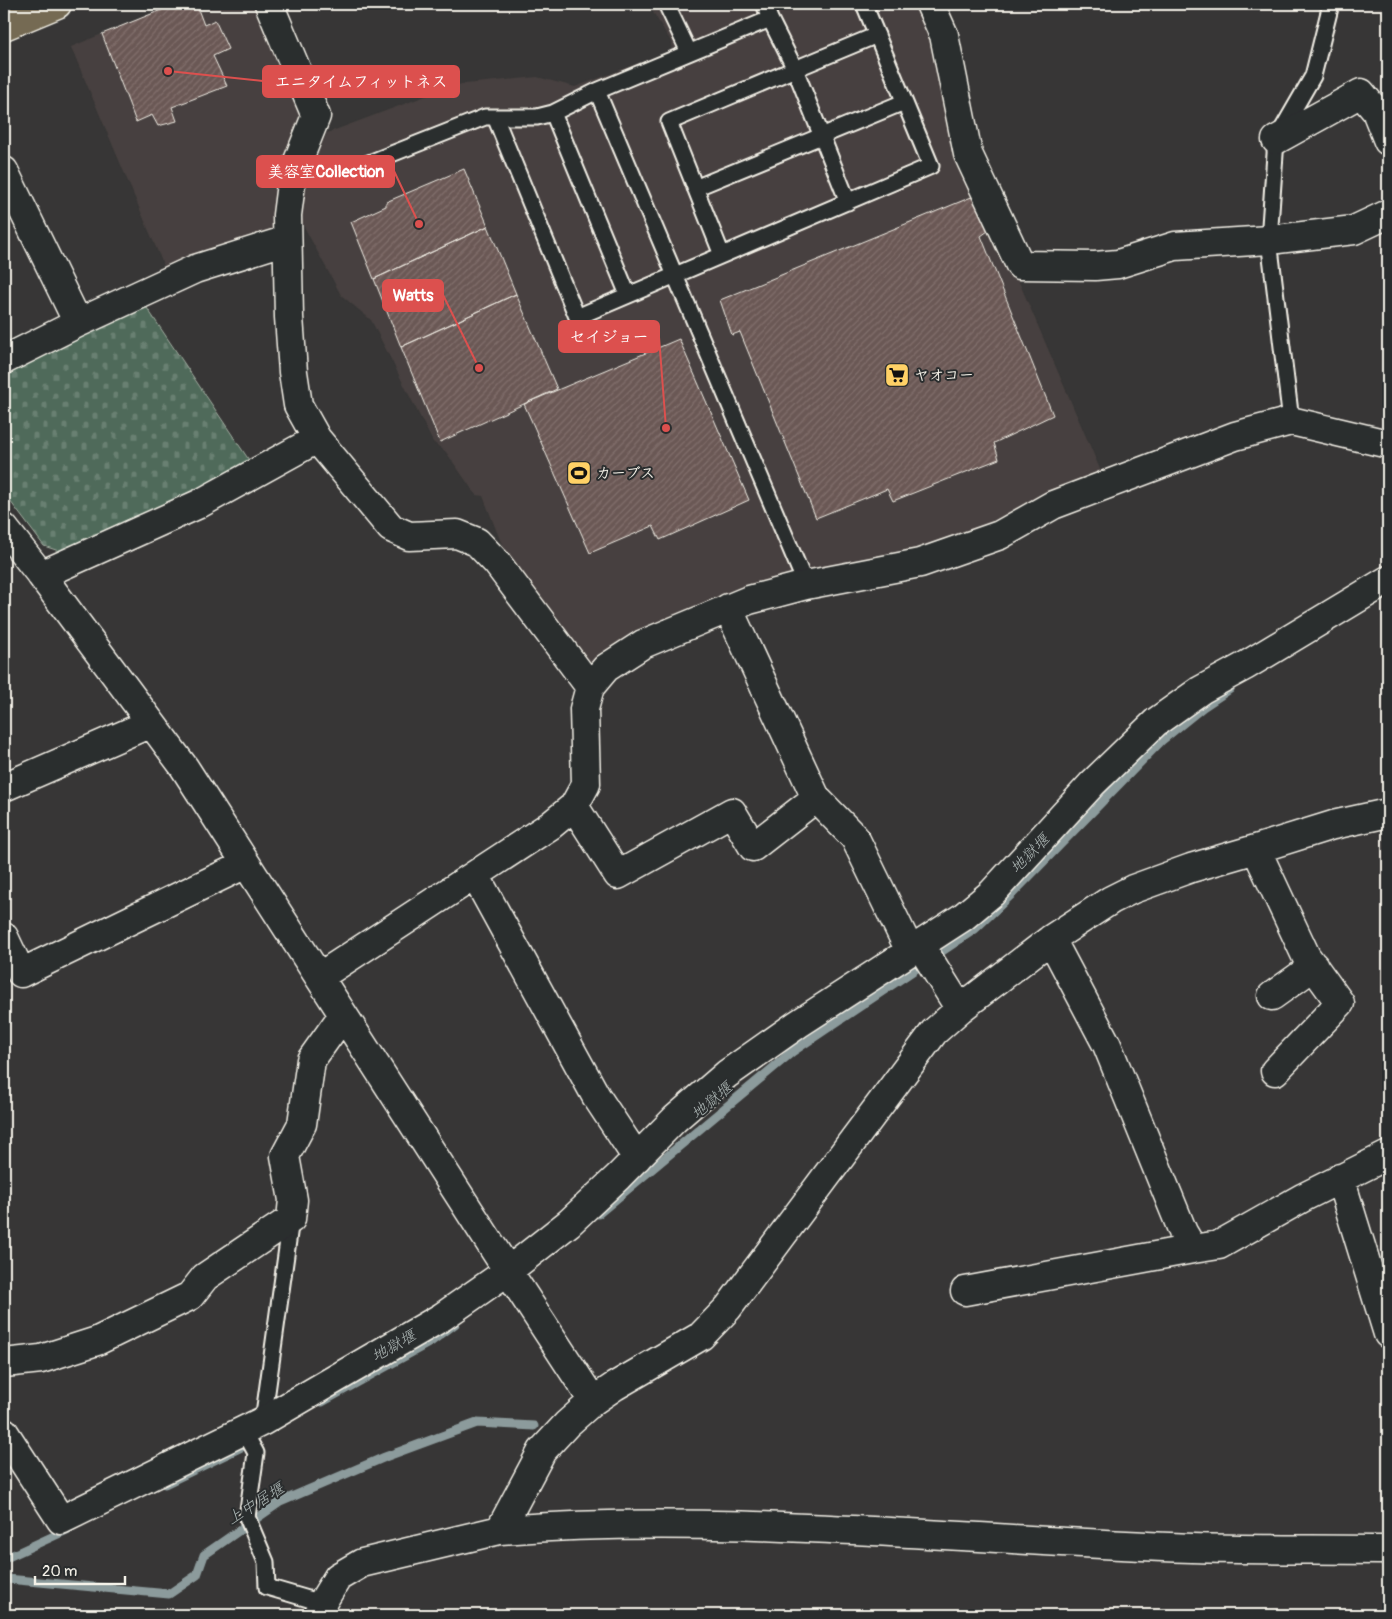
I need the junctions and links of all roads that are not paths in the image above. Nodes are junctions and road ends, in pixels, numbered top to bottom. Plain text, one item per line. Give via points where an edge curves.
1 (57, 4) edge
2 (269, 4) edge
3 (672, 4) edge
4 (764, 4) edge
5 (864, 4) edge
6 (930, 4) edge
7 (1331, 4) edge
8 (770, 19) junction
9 (4, 26) edge
10 (877, 35) junction
11 (689, 52) junction
12 (795, 69) junction
13 (596, 91) junction
14 (904, 102) junction
15 (553, 113) junction
16 (495, 117) junction
17 (822, 136) junction
18 (1276, 140) junction
19 (1388, 141) edge
20 (295, 168) junction
21 (4, 171) edge
22 (695, 188) junction
23 (848, 202) junction
24 (1388, 214) edge
25 (287, 240) junction
26 (1269, 240) junction
27 (722, 255) junction
28 (675, 275) junction
29 (628, 295) junction
30 (78, 323) junction
31 (4, 360) edge
32 (1291, 421) junction
33 (317, 439) junction
34 (1388, 444) edge
35 (8, 542) edge
36 (42, 575) junction
37 (1388, 580) edge
38 (806, 586) junction
39 (728, 608) junction
40 (590, 687) junction
41 (151, 723) junction
42 (4, 786) edge
43 (816, 798) junction
44 (574, 806) junction
45 (1383, 818) edge
46 (1256, 849) junction
47 (246, 864) junction
48 (475, 875) junction
49 (4, 937) edge
50 (1051, 939) junction
51 (915, 948) junction
52 (1314, 966) junction
53 (319, 977) junction
54 (1272, 996) dead end
55 (960, 1009) junction
56 (343, 1015) junction
57 (1275, 1071) dead end
58 (1388, 1154) edge
59 (637, 1158) junction
60 (1340, 1178) junction
61 (291, 1220) junction
62 (1193, 1249) junction
63 (508, 1271) junction
64 (965, 1291) dead end
65 (1388, 1334) edge
66 (4, 1364) edge
67 (594, 1401) junction
68 (254, 1426) junction
69 (4, 1432) edge
70 (500, 1530) junction
71 (1388, 1550) edge
72 (321, 1609) edge

1 - 9 main road
2 - 20 street via 316,116
3 - 11 lane via 668,8
4 - 8 lane
5 - 10 lane
6 - 26 street via 944,35 968,154 1020,265 1118,264 1175,246
7 - 18 lane via 1312,76
8 - 11 lane
8 - 12 lane
10 - 12 lane
10 - 14 lane
11 - 13 lane
12 - 17 lane
12 - 22 lane via 668,122
13 - 15 lane
13 - 28 lane
14 - 17 lane
14 - 23 lane via 931,166
15 - 16 lane via 537,117
15 - 29 lane
16 - 20 lane via 485,117 346,172
16 - 29 lane via 577,317
17 - 22 lane
17 - 23 lane
18 - 19 street via 1361,93 1376,112
18 - 26 lane
20 - 25 street via 287,215
21 - 30 street
22 - 27 lane
23 - 27 lane
24 - 26 street via 1354,230
25 - 30 street via 195,269
25 - 33 street via 294,380 298,406
26 - 32 lane
27 - 28 lane
28 - 29 lane
28 - 38 lane
30 - 31 street
32 - 34 street
32 - 38 street via 1235,436 1053,505 1000,535 920,562
33 - 36 street via 199,504
33 - 40 street via 391,528 409,536 457,534 477,542 497,563
35 - 36 street
36 - 41 street
37 - 51 street via 1201,690 1156,722 1092,784 992,894
38 - 39 street
39 - 40 street via 643,644 606,668
39 - 43 street
40 - 44 street via 584,709 586,784
41 - 42 street
41 - 47 street via 184,767
43 - 44 street via 753,847 732,812 618,875
43 - 51 street via 855,838
44 - 48 street
45 - 46 street via 1333,825
46 - 50 street via 1134,889
46 - 52 street via 1306,956
47 - 49 street via 21,974
47 - 53 street
48 - 53 street
48 - 59 street via 596,1096
50 - 55 street
50 - 62 street via 1107,1045 1183,1232
51 - 55 street
51 - 59 street via 727,1074 675,1119
52 - 54 street
52 - 57 street via 1340,1003
53 - 56 street
55 - 67 street via 934,1032 728,1308 701,1336
56 - 61 street via 310,1060 302,1124 285,1156 293,1200
56 - 63 street
58 - 60 street
59 - 63 street via 569,1223
60 - 62 street via 1218,1244
60 - 65 street
61 - 66 street via 205,1277 190,1296 97,1341 40,1359
61 - 68 lane
62 - 64 street
63 - 67 street
63 - 68 street via 442,1317
67 - 70 street via 542,1451
68 - 69 street via 61,1520
68 - 72 lane via 256,1453 247,1517 266,1562 267,1587
70 - 71 street via 595,1525 734,1526 1192,1548
70 - 72 street via 362,1563 338,1577

